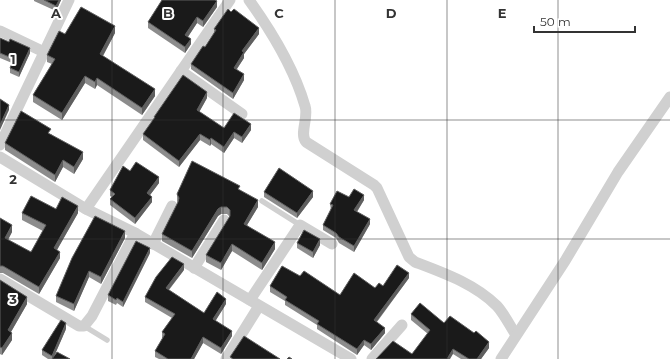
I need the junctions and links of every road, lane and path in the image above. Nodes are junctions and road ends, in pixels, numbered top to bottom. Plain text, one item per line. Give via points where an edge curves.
1 (69, 0) edge
2 (230, 0) edge
3 (249, 0) edge
4 (0, 31) edge
5 (44, 52) junction
6 (181, 71) junction
7 (670, 97) edge
8 (242, 114) dead end
9 (0, 145) edge
10 (0, 157) edge
11 (262, 202) dead end
12 (172, 206) dead end
13 (86, 209) junction
14 (224, 220) dead end
15 (300, 225) junction
16 (135, 233) junction
17 (153, 244) junction
18 (332, 244) dead end
19 (194, 268) junction
20 (0, 279) edge
21 (255, 303) junction
22 (402, 325) dead end
23 (84, 326) junction
24 (516, 335) junction
25 (107, 340) dead end
26 (226, 359) edge
27 (351, 359) edge
28 (372, 359) edge
29 (501, 359) edge

1 - 5 street
2 - 6 street
3 - 24 street via 288,61 302,96 306,108 303,139 374,185 409,257 484,295 498,307
4 - 5 street
5 - 9 street
6 - 8 street
6 - 13 street
7 - 24 street via 618,172 565,261
10 - 13 street
11 - 15 lane
12 - 17 street
13 - 16 street
14 - 19 street
15 - 18 street
15 - 21 street
16 - 17 street
16 - 23 street via 92,316
17 - 19 street
19 - 21 street
20 - 23 street via 79,326
21 - 26 street
21 - 27 street
22 - 28 street
23 - 25 lane
24 - 29 street

